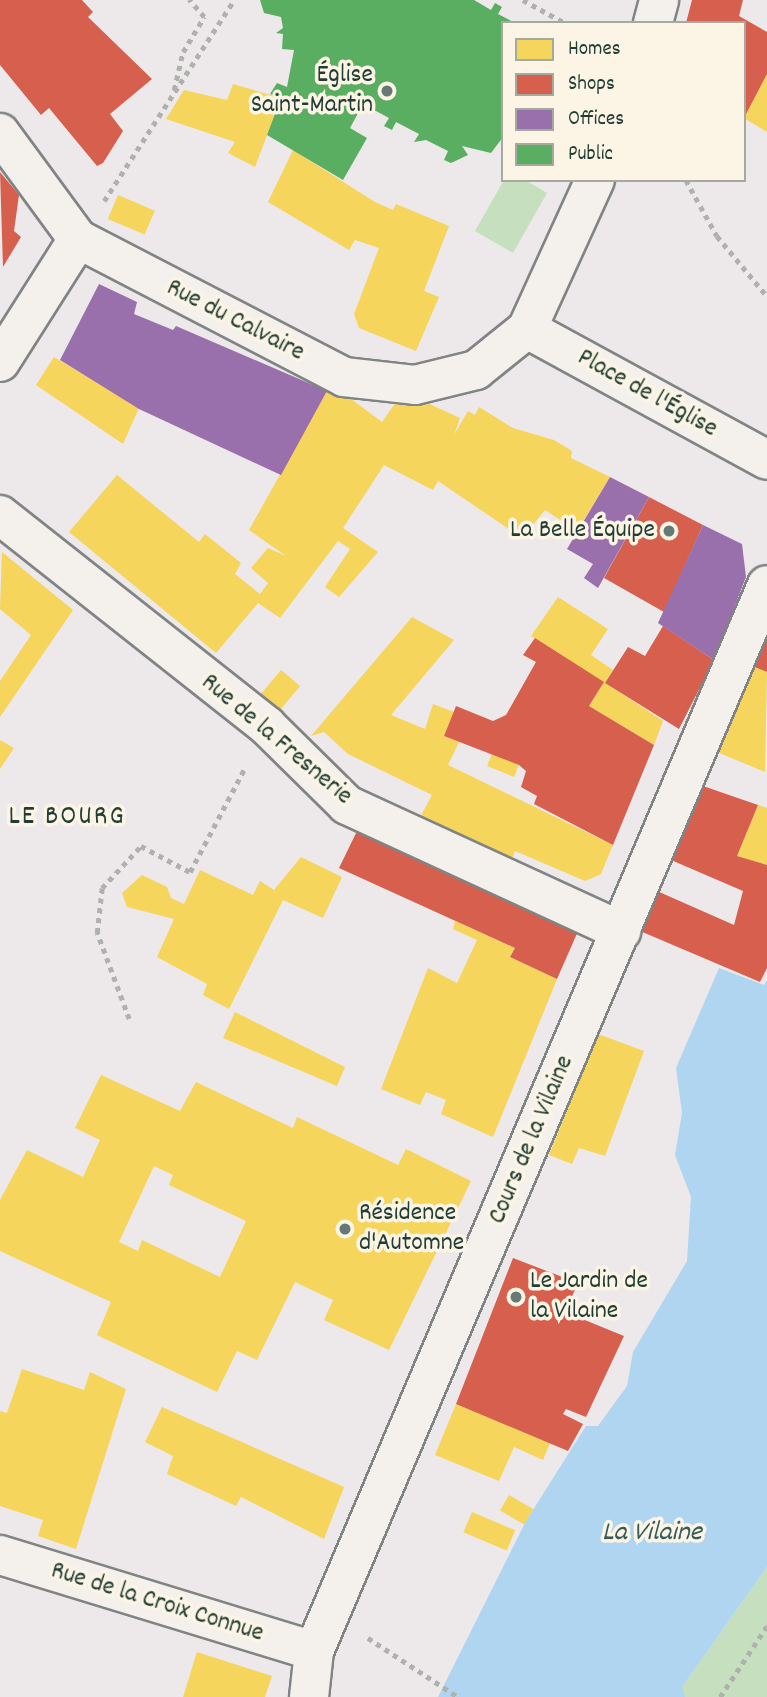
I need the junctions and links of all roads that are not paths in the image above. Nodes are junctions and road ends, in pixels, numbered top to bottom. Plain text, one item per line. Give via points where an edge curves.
1 (659, 0) edge
2 (654, 21) edge
3 (0, 133) edge
4 (594, 182) edge
5 (78, 239) junction
6 (527, 328) junction
7 (0, 362) edge
8 (767, 460) edge
9 (0, 515) edge
10 (767, 585) edge
11 (621, 931) junction
12 (0, 1555) edge
13 (314, 1651) junction
14 (309, 1697) edge

1 - 2 street
3 - 5 street
4 - 6 street
5 - 6 street, Rue du Calvaire via 344,377 415,386 465,373
5 - 7 street
6 - 8 street, Place de l'Église
9 - 11 street, Rue de la Fresnerie via 267,726 347,805
10 - 11 street, Cours de la Vilaine
11 - 13 street, Cours de la Vilaine
12 - 13 street, Rue de la Croix Connue
13 - 14 street, Cours de la Vilaine

